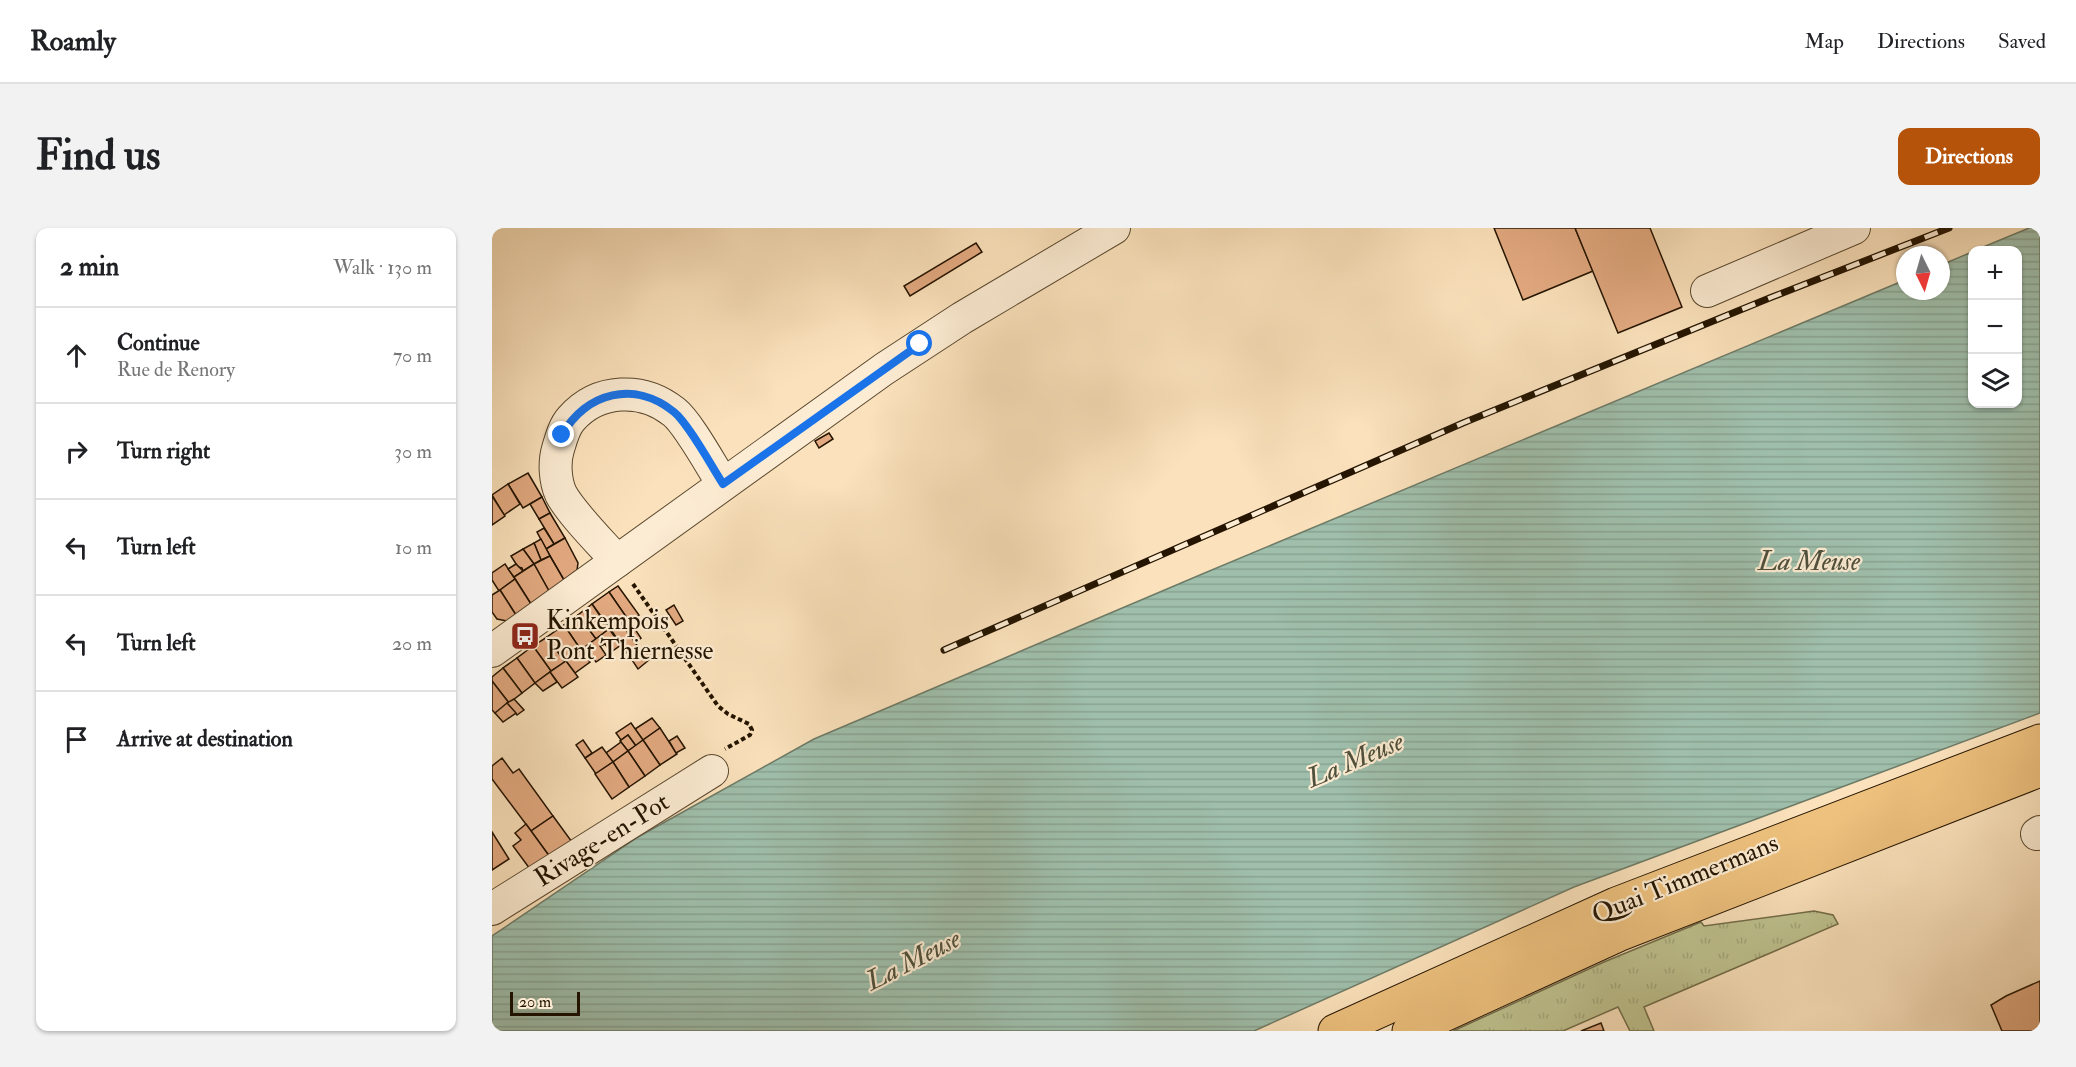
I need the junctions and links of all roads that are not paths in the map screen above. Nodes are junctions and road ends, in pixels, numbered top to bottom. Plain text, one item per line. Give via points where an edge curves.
1 (1114, 228) edge
2 (1854, 228) edge
3 (1707, 291) dead end
4 (723, 484) junction
5 (617, 561) junction
6 (493, 648) edge
7 (2040, 741) edge
8 (2040, 770) edge
9 (712, 771) road end
10 (492, 909) edge
11 (1335, 1031) edge
12 (1409, 1031) edge

1 - 4 street via 920,344
2 - 3 street
4 - 5 street
4 - 5 street via 676,412 654,399 631,393 609,395 587,406 570,420 562,435 556,472 561,493
5 - 6 street
7 - 11 main road, Quai Timmermans via 1616,904
8 - 12 main road, Quai Timmermans via 1618,935
9 - 10 street, Rivage-en-Pot

